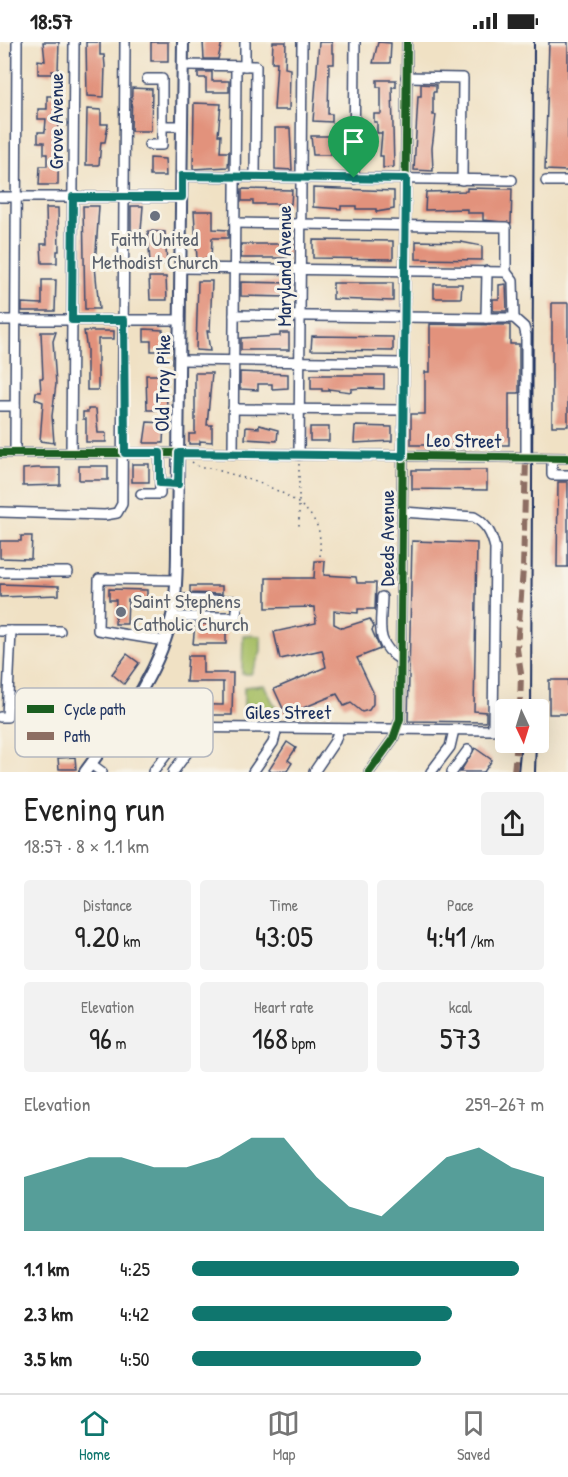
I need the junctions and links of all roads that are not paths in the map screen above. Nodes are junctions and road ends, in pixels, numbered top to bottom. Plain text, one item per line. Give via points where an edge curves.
1 (17, 42) edge
2 (74, 42) edge
3 (125, 42) edge
4 (183, 42) edge
5 (245, 42) edge
6 (302, 42) edge
7 (355, 42) edge
8 (407, 42) edge
9 (183, 65) junction
10 (240, 66) junction
11 (406, 77) junction
12 (147, 78) dead end
13 (162, 105) junction
14 (183, 106) junction
15 (162, 126) junction
16 (182, 126) junction
17 (149, 145) dead end
18 (162, 145) junction
19 (182, 146) junction
20 (182, 176) junction
21 (235, 177) junction
22 (255, 177) junction
23 (301, 178) junction
24 (354, 178) junction
25 (406, 179) junction
26 (462, 180) junction
27 (512, 180) dead end
28 (546, 181) dead end
29 (568, 181) edge
30 (0, 197) edge
31 (16, 197) junction
32 (73, 197) junction
33 (124, 197) junction
34 (182, 197) junction
35 (235, 223) junction
36 (301, 224) junction
37 (405, 225) junction
38 (181, 268) junction
39 (234, 269) junction
40 (301, 269) junction
41 (405, 271) junction
42 (487, 271) junction
43 (506, 272) junction
44 (234, 315) junction
45 (300, 315) junction
46 (404, 317) junction
47 (486, 318) junction
48 (514, 318) junction
49 (15, 320) junction
50 (72, 320) junction
51 (124, 320) junction
52 (180, 320) junction
53 (0, 321) edge
54 (180, 360) junction
55 (234, 361) junction
56 (300, 362) junction
57 (404, 363) junction
58 (0, 406) edge
59 (15, 406) junction
60 (233, 409) junction
61 (299, 409) junction
62 (404, 410) junction
63 (0, 453) edge
64 (15, 453) junction
65 (71, 453) junction
66 (125, 453) junction
67 (160, 453) junction
68 (179, 453) junction
69 (233, 454) junction
70 (299, 454) junction
71 (403, 456) junction
72 (526, 458) junction
73 (552, 458) junction
74 (568, 458) edge
75 (568, 475) edge
76 (160, 483) junction
77 (178, 484) junction
78 (141, 494) dead end
79 (0, 512) edge
80 (403, 512) junction
81 (0, 572) edge
82 (68, 572) dead end
83 (176, 580) junction
84 (175, 599) junction
85 (402, 607) junction
86 (172, 617) junction
87 (0, 631) edge
88 (11, 631) junction
89 (60, 631) dead end
90 (165, 641) junction
91 (402, 661) junction
92 (143, 688) edge
93 (0, 717) edge
94 (213, 728) edge
95 (277, 729) junction
96 (339, 729) junction
97 (398, 729) junction
98 (454, 730) junction
99 (468, 750) dead end
100 (162, 757) edge
101 (184, 757) edge
102 (88, 768) edge
103 (102, 772) edge
104 (153, 772) edge
105 (173, 772) edge
106 (253, 772) edge
107 (314, 772) edge
108 (369, 772) edge
109 (431, 772) edge
110 (452, 772) edge

1 - 31 street
2 - 32 street, Grove Avenue
3 - 33 street
4 - 9 main road, Old Troy Pike
5 - 10 street
6 - 23 street, Maryland Avenue
7 - 24 street
8 - 11 street, Deeds Avenue
9 - 10 street
9 - 14 main road, Old Troy Pike
10 - 21 street
10 - 22 street via 256,66
11 - 25 street, Deeds Avenue
11 - 26 street via 464,78
12 - 13 street via 162,79
13 - 14 street
13 - 15 street
14 - 16 main road, Old Troy Pike
15 - 16 street
15 - 18 street
16 - 19 main road, Old Troy Pike
17 - 18 street
18 - 19 street
19 - 20 main road, Old Troy Pike
20 - 21 street
20 - 34 main road, Old Troy Pike
21 - 22 street
21 - 35 street
22 - 23 street
23 - 24 street
23 - 36 street, Maryland Avenue
24 - 25 street
25 - 26 street
25 - 37 street, Deeds Avenue
26 - 27 street
28 - 29 street
30 - 31 street
31 - 32 street
31 - 49 street
32 - 33 street
32 - 50 street, Grove Avenue
33 - 34 street
33 - 51 street
34 - 38 main road, Old Troy Pike
35 - 36 street
35 - 39 street
36 - 37 street
36 - 40 street, Maryland Avenue
37 - 41 street, Deeds Avenue
37 - 43 street via 507,227
38 - 39 street
38 - 52 main road, Old Troy Pike
39 - 40 street
39 - 44 street
40 - 41 street
40 - 45 street, Maryland Avenue
41 - 42 street
41 - 46 street, Deeds Avenue
42 - 43 street
42 - 47 street
43 - 48 street via 513,280
44 - 45 street
44 - 55 street
45 - 46 street
45 - 56 street, Maryland Avenue
46 - 47 street
46 - 57 street, Deeds Avenue
47 - 48 street
48 - 72 street via 526,335
49 - 50 street
49 - 53 street
49 - 59 street
50 - 51 street
50 - 65 street, Grove Avenue
51 - 52 street
51 - 66 street
52 - 54 main road, Old Troy Pike
54 - 55 street
54 - 68 main road, Old Troy Pike
55 - 56 street
55 - 60 street
56 - 57 street
56 - 61 street, Maryland Avenue
57 - 62 street, Deeds Avenue
58 - 59 street
59 - 64 street
60 - 61 street
60 - 69 street
61 - 62 street
61 - 70 street, Maryland Avenue
62 - 71 street, Deeds Avenue
63 - 64 street, Leo Street
64 - 65 street, Leo Street
65 - 66 street, Leo Street
66 - 67 street, Leo Street
66 - 79 street via 122,504 117,513
67 - 68 street, Leo Street
67 - 76 street
68 - 69 street, Leo Street
68 - 77 main road, Old Troy Pike
69 - 70 street, Leo Street
70 - 71 street, Leo Street
71 - 72 street, Leo Street
71 - 80 street, Deeds Avenue
72 - 73 street, Leo Street
73 - 74 street, Leo Street
73 - 75 street via 552,475
76 - 77 street
76 - 78 street via 160,494
77 - 83 main road, Old Troy Pike
80 - 85 street, Deeds Avenue
80 - 98 street, Giles Street via 474,517 487,527 495,548 493,730
81 - 82 street
83 - 84 main road, Old Troy Pike
83 - 90 street via 99,579 98,630
84 - 86 main road, Old Troy Pike
84 - 86 street via 237,601 237,617
85 - 91 street, Deeds Avenue
85 - 91 street via 382,602 381,637 384,646
86 - 90 main road, Old Troy Pike
87 - 88 street
88 - 89 street
88 - 93 street via 7,717
90 - 92 main road, Old Troy Pike
91 - 97 street, Deeds Avenue
94 - 95 street, Giles Street
95 - 96 street, Giles Street
95 - 106 street via 273,743
96 - 97 street, Giles Street
96 - 107 street
97 - 98 street, Giles Street
97 - 108 street
98 - 109 street via 450,747
99 - 110 street
100 - 104 street
101 - 105 street
102 - 103 street

